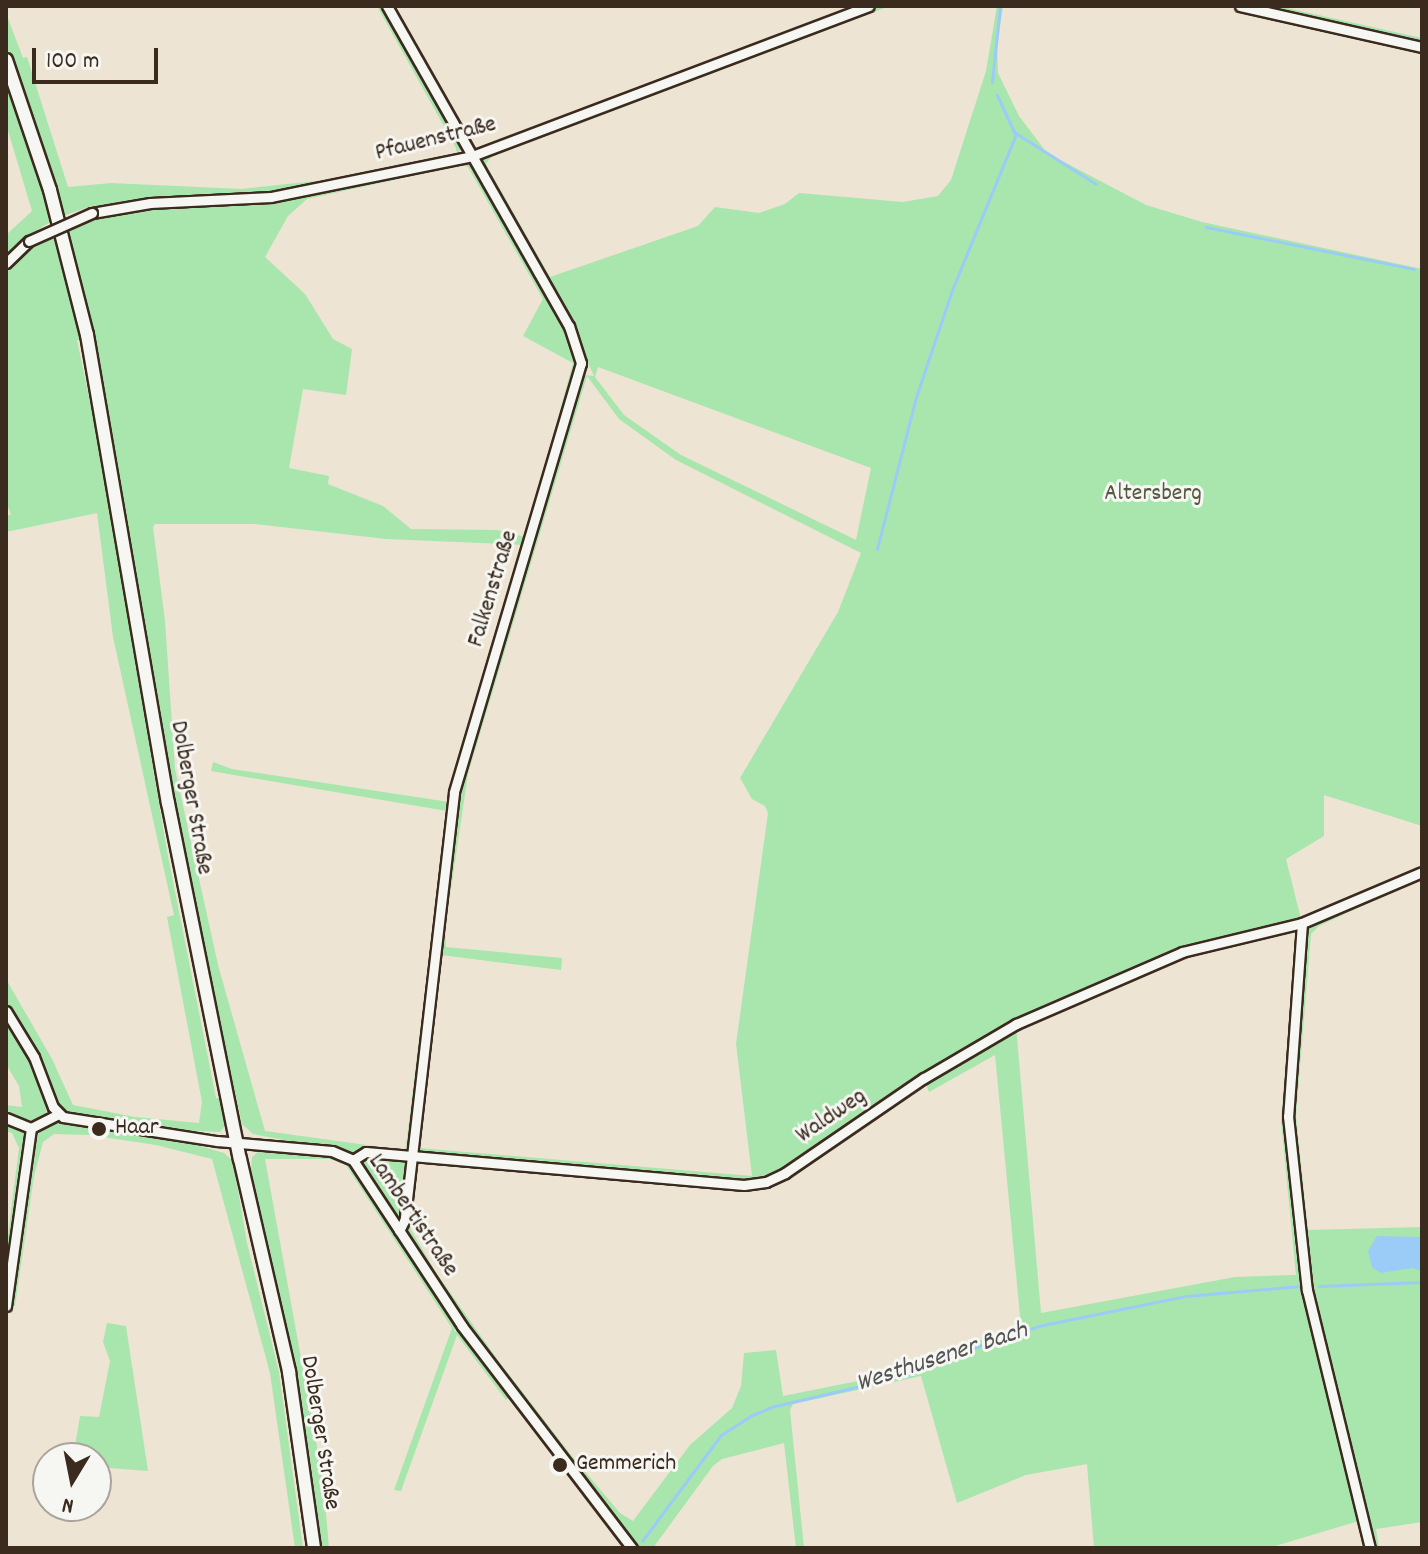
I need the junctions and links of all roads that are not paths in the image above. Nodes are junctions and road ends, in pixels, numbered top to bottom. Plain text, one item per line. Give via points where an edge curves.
1 (387, 6) edge
2 (869, 6) edge
3 (1240, 6) edge
4 (1422, 47) edge
5 (6, 60) edge
6 (472, 156) junction
7 (6, 263) edge
8 (1422, 872) edge
9 (1302, 923) junction
10 (6, 1011) edge
11 (59, 1114) junction
12 (6, 1118) edge
13 (31, 1128) junction
14 (237, 1144) junction
15 (412, 1155) junction
16 (353, 1160) junction
17 (399, 1231) junction
18 (6, 1306) edge
19 (314, 1548) edge
20 (632, 1548) edge
21 (1370, 1548) edge

1 - 6 street, Falkenstraße
2 - 6 street, Pfauenstraße
3 - 4 street
5 - 14 main road, Dolberger Straße via 50,190 87,335 168,803
6 - 7 street, Pfauenstraße, bridge via 271,197 150,203 92,213 29,241
6 - 15 street, Falkenstraße via 569,326 580,370 454,793
8 - 9 street, Waldweg
9 - 15 street, Waldweg via 1182,952 1016,1024 766,1182 744,1185
9 - 21 street via 1288,1116 1307,1290
10 - 11 street
11 - 13 street
11 - 14 street, Lambertistraße
12 - 13 street
13 - 18 street
14 - 16 street, Lambertistraße via 332,1151
14 - 19 main road, Dolberger Straße via 289,1372
15 - 16 street, Waldweg via 366,1152
15 - 17 street, Falkenstraße
16 - 17 street, Lambertistraße
17 - 20 street, Lambertistraße via 493,1369

